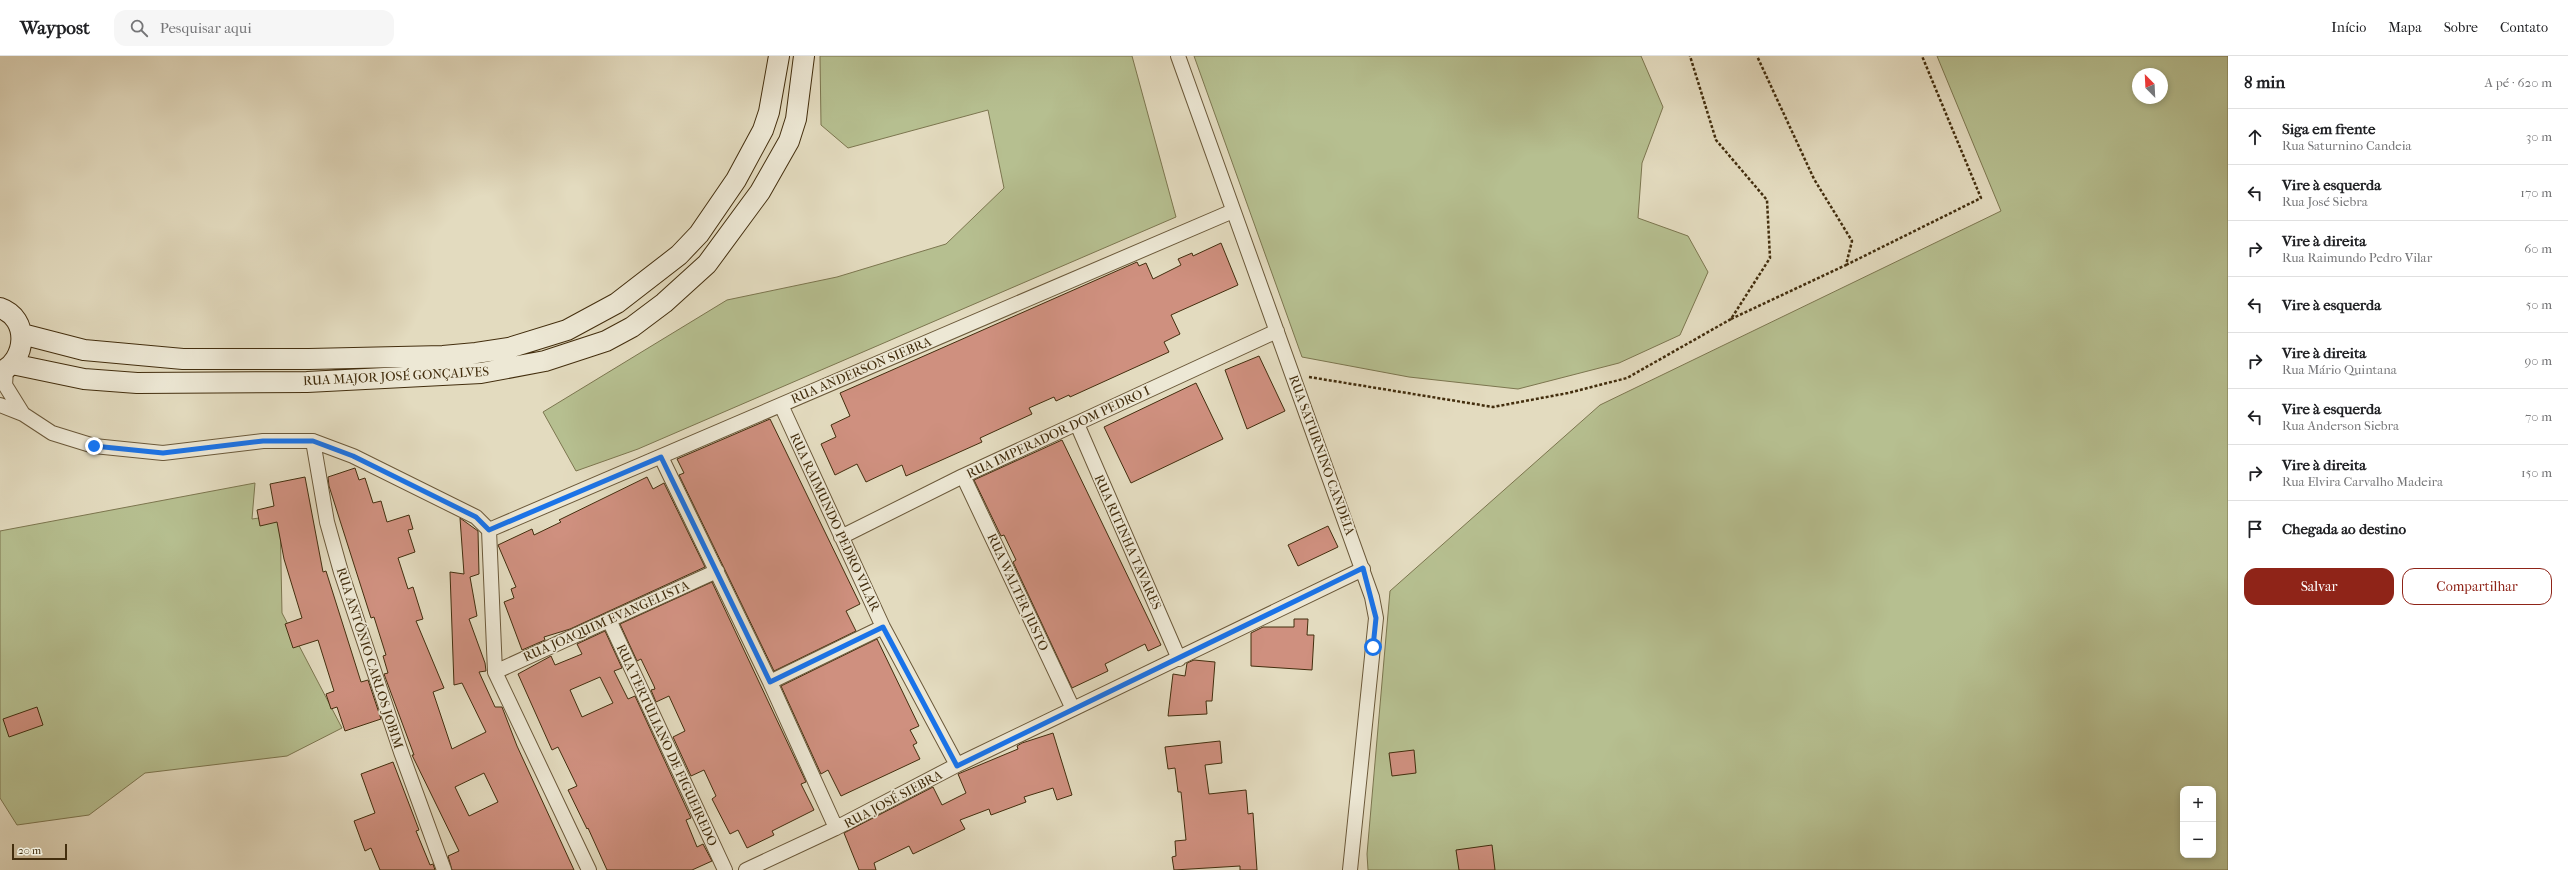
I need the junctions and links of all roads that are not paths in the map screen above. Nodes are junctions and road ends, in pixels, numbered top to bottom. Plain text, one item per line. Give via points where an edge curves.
1 (778, 56) edge
2 (804, 56) edge
3 (1178, 56) edge
4 (1233, 211) junction
5 (0, 308) edge
6 (1277, 331) junction
7 (22, 334) junction
8 (6, 369) edge
9 (0, 405) edge
10 (781, 405) junction
11 (23, 414) junction
12 (1077, 424) junction
13 (313, 441) junction
14 (661, 457) junction
15 (963, 476) junction
16 (489, 530) junction
17 (841, 537) junction
18 (1363, 568) junction
19 (717, 571) junction
20 (609, 620) junction
21 (883, 627) junction
22 (1179, 659) junction
23 (495, 672) junction
24 (770, 682) junction
25 (1073, 709) junction
26 (957, 766) junction
27 (836, 828) junction
28 (444, 870) edge
29 (589, 870) edge
30 (725, 870) edge
31 (746, 870) edge
32 (1350, 870) edge

1 - 7 street, RUA MAJOR JOSÉ GONÇALVES via 769,112 763,130 736,180 699,234 679,255 617,303 567,330 509,348 476,353 309,359 183,359 84,350
2 - 8 street, RUA MAJOR JOSÉ GONÇALVES via 796,119 789,141 760,192 707,264 664,303 632,327 606,342 545,362 481,373 307,382 137,383
3 - 4 street, RUA SATURNINO CANDEIA
4 - 6 street, RUA SATURNINO CANDEIA
4 - 10 street, RUA ANDERSON SIEBRA
5 - 7 street via 12,315
6 - 12 street, RUA IMPERADOR DOM PEDRO I
6 - 18 street, RUA SATURNINO CANDEIA
7 - 8 street via 22,345
8 - 11 street via 5,385
9 - 11 street
10 - 14 street, RUA ANDERSON SIEBRA
10 - 17 street, RUA RAIMUNDO PEDRO VILAR
11 - 13 street via 52,433 94,446 163,453 263,441
12 - 15 street, RUA IMPERADOR DOM PEDRO I
12 - 22 street, RUA RITINHA TAVARES
13 - 16 street via 353,456 476,517
13 - 28 street, RUA ANTÔNIO CARLOS JOBIM via 327,522 341,572 401,752
14 - 16 street, RUA ANDERSON SIEBRA
14 - 19 street
15 - 17 street, RUA IMPERADOR DOM PEDRO I
15 - 25 street, RUA WALTER JUSTO
16 - 23 street
17 - 21 street, RUA RAIMUNDO PEDRO VILAR
18 - 22 street, RUA JOSÉ SIEBRA
18 - 32 street, RUA SATURNINO CANDEIA via 1376,618
19 - 20 street, RUA JOAQUIM EVANGELISTA
19 - 24 street
20 - 23 street, RUA JOAQUIM EVANGELISTA
20 - 30 street, RUA TERTULIANO DE FIGUEIREDO
21 - 24 street
21 - 26 street, RUA RAIMUNDO PEDRO VILAR
22 - 25 street, RUA JOSÉ SIEBRA
23 - 29 street
24 - 27 street
25 - 26 street, RUA JOSÉ SIEBRA
26 - 27 street, RUA JOSÉ SIEBRA
27 - 31 street, RUA JOSÉ SIEBRA

